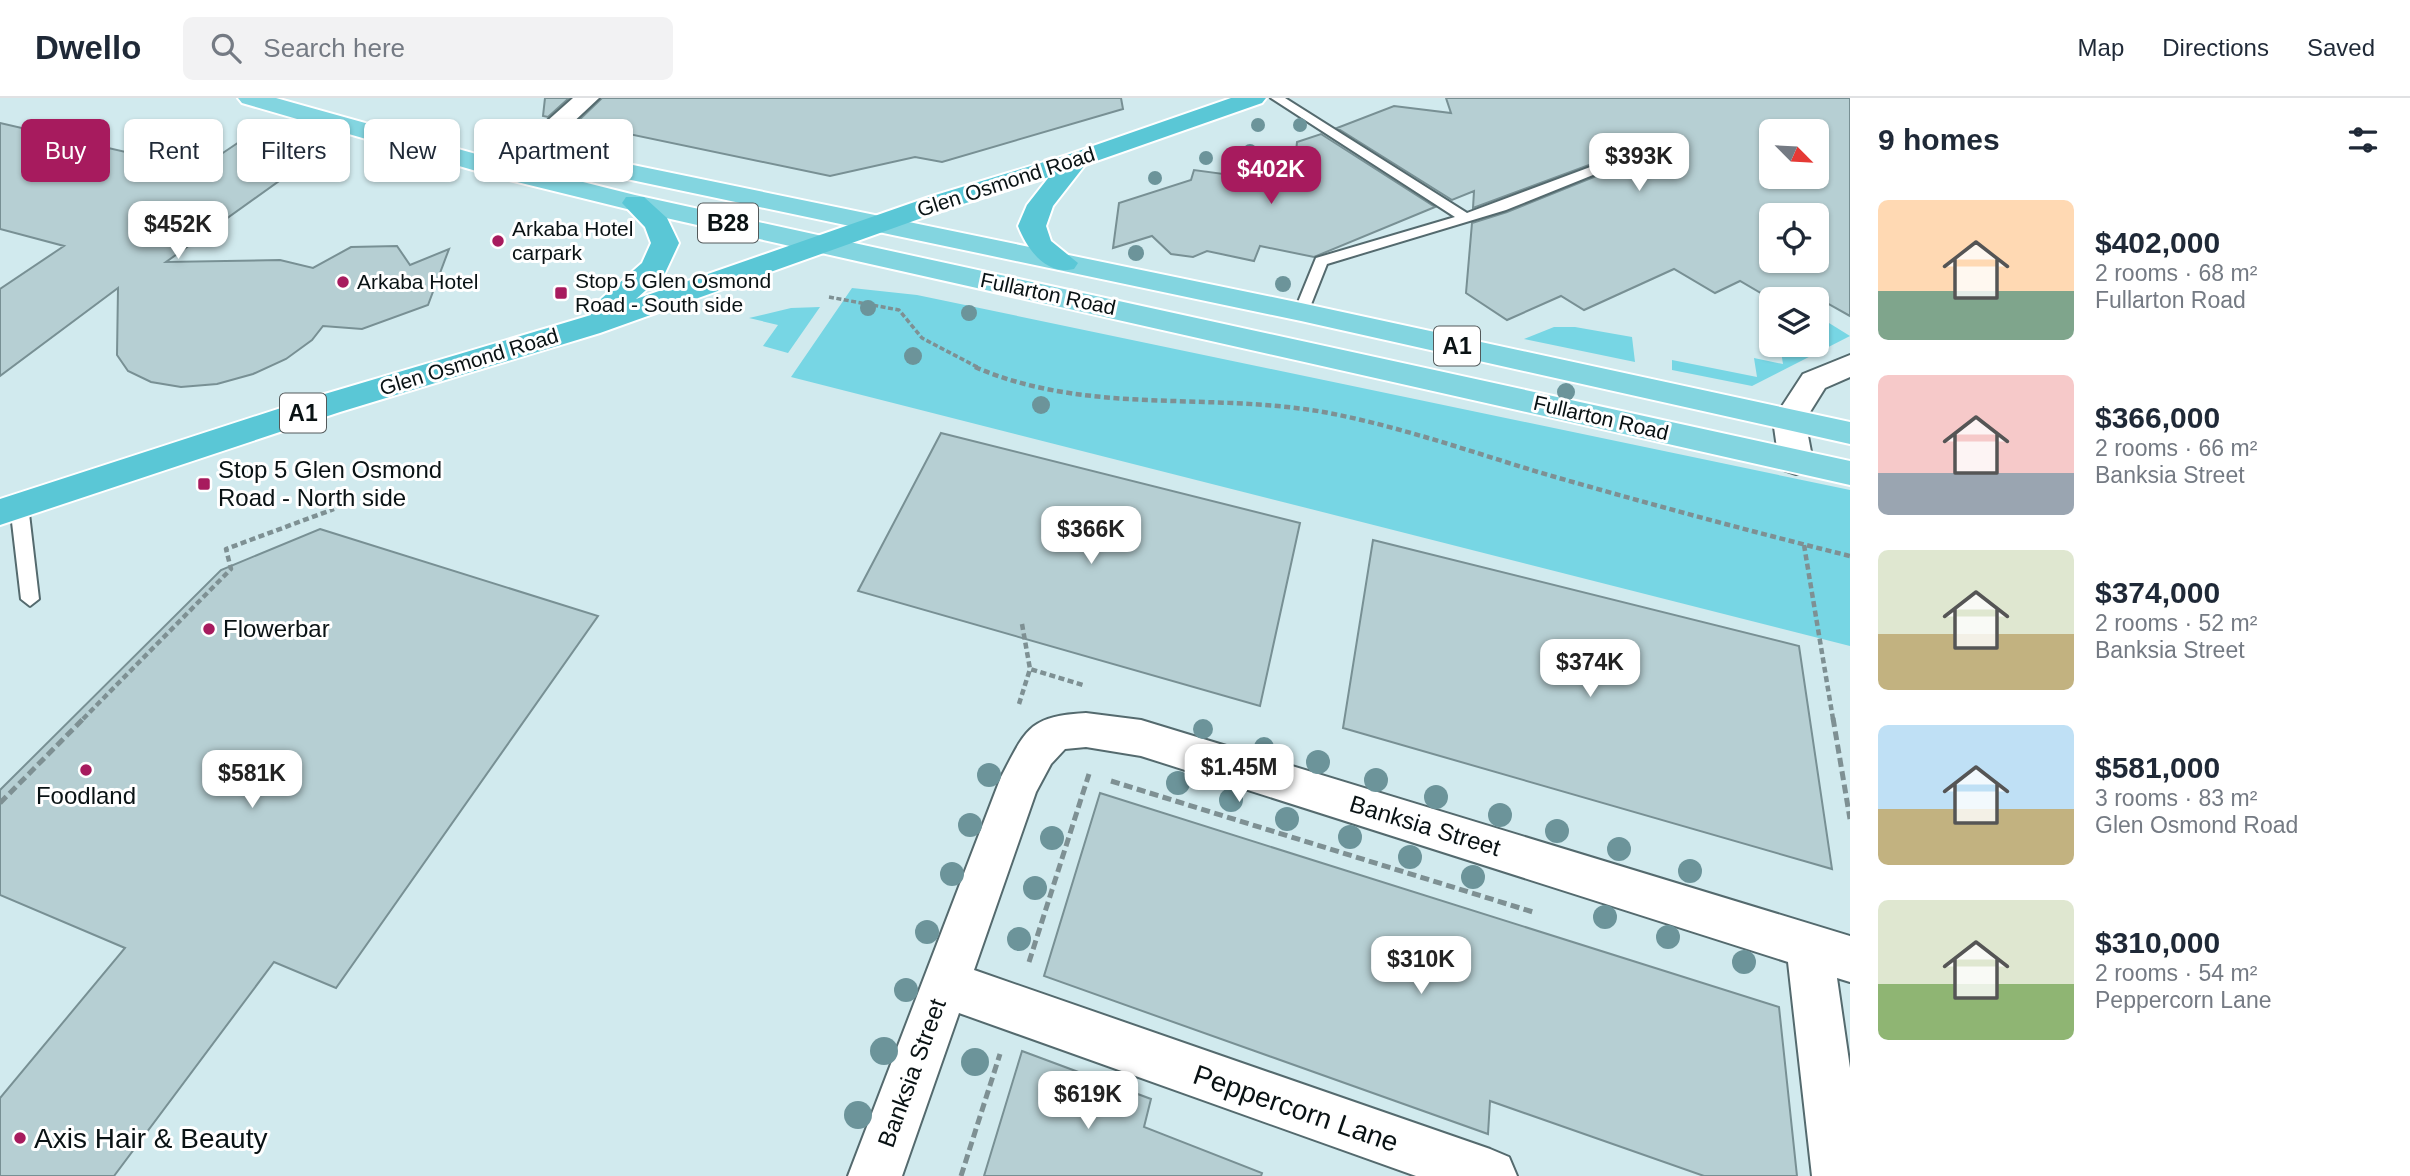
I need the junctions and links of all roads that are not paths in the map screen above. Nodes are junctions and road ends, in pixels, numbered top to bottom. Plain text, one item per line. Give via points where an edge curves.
1 (250, 98) edge
2 (256, 98) edge
3 (587, 98) edge
4 (1254, 98) edge
5 (1277, 98) edge
6 (564, 119) edge
7 (474, 140) edge
8 (1664, 144) dead end
9 (1076, 160) junction
10 (633, 173) edge
11 (635, 203) junction
12 (1466, 218) junction
13 (879, 223) junction
14 (821, 244) junction
15 (1064, 263) junction
16 (1301, 312) junction
17 (589, 326) junction
18 (1850, 365) edge
19 (1790, 421) junction
20 (1850, 433) edge
21 (1796, 462) junction
22 (1850, 473) edge
23 (10, 509) edge
24 (30, 599) dead end
25 (1830, 952) edge
26 (945, 984) junction
27 (875, 1176) edge
28 (1490, 1176) edge
29 (1839, 1176) edge

1 - 11 main road, Fullarton Road / B28
2 - 7 main road, Fullarton Road / B28
3 - 6 street
4 - 9 highway, Glen Osmond Road
5 - 12 lane
8 - 12 lane
9 - 13 highway, Glen Osmond Road
9 - 15 highway via 1040,205 1032,226 1039,245
10 - 13 main road, Fullarton Road / B28
11 - 14 main road, Fullarton Road / B28
11 - 17 highway via 657,224 666,243 655,267
12 - 16 lane via 1321,261
13 - 14 highway, Glen Osmond Road / A1
13 - 15 main road, Fullarton Road / A1
14 - 17 highway, Glen Osmond Road / A1
14 - 21 main road, Fullarton Road / A1
15 - 16 main road, Fullarton Road / A1
16 - 19 main road, Fullarton Road / A1
17 - 23 highway, Glen Osmond Road / A1 via 329,404
18 - 19 street via 1814,381
19 - 20 main road, Fullarton Road / A1
19 - 21 street
21 - 22 main road, Fullarton Road / A1
23 - 24 lane
25 - 26 street, Banksia Street via 1141,738 1086,730 1055,732 1032,756
25 - 29 street
26 - 27 street, Banksia Street
26 - 28 street, Peppercorn Lane

